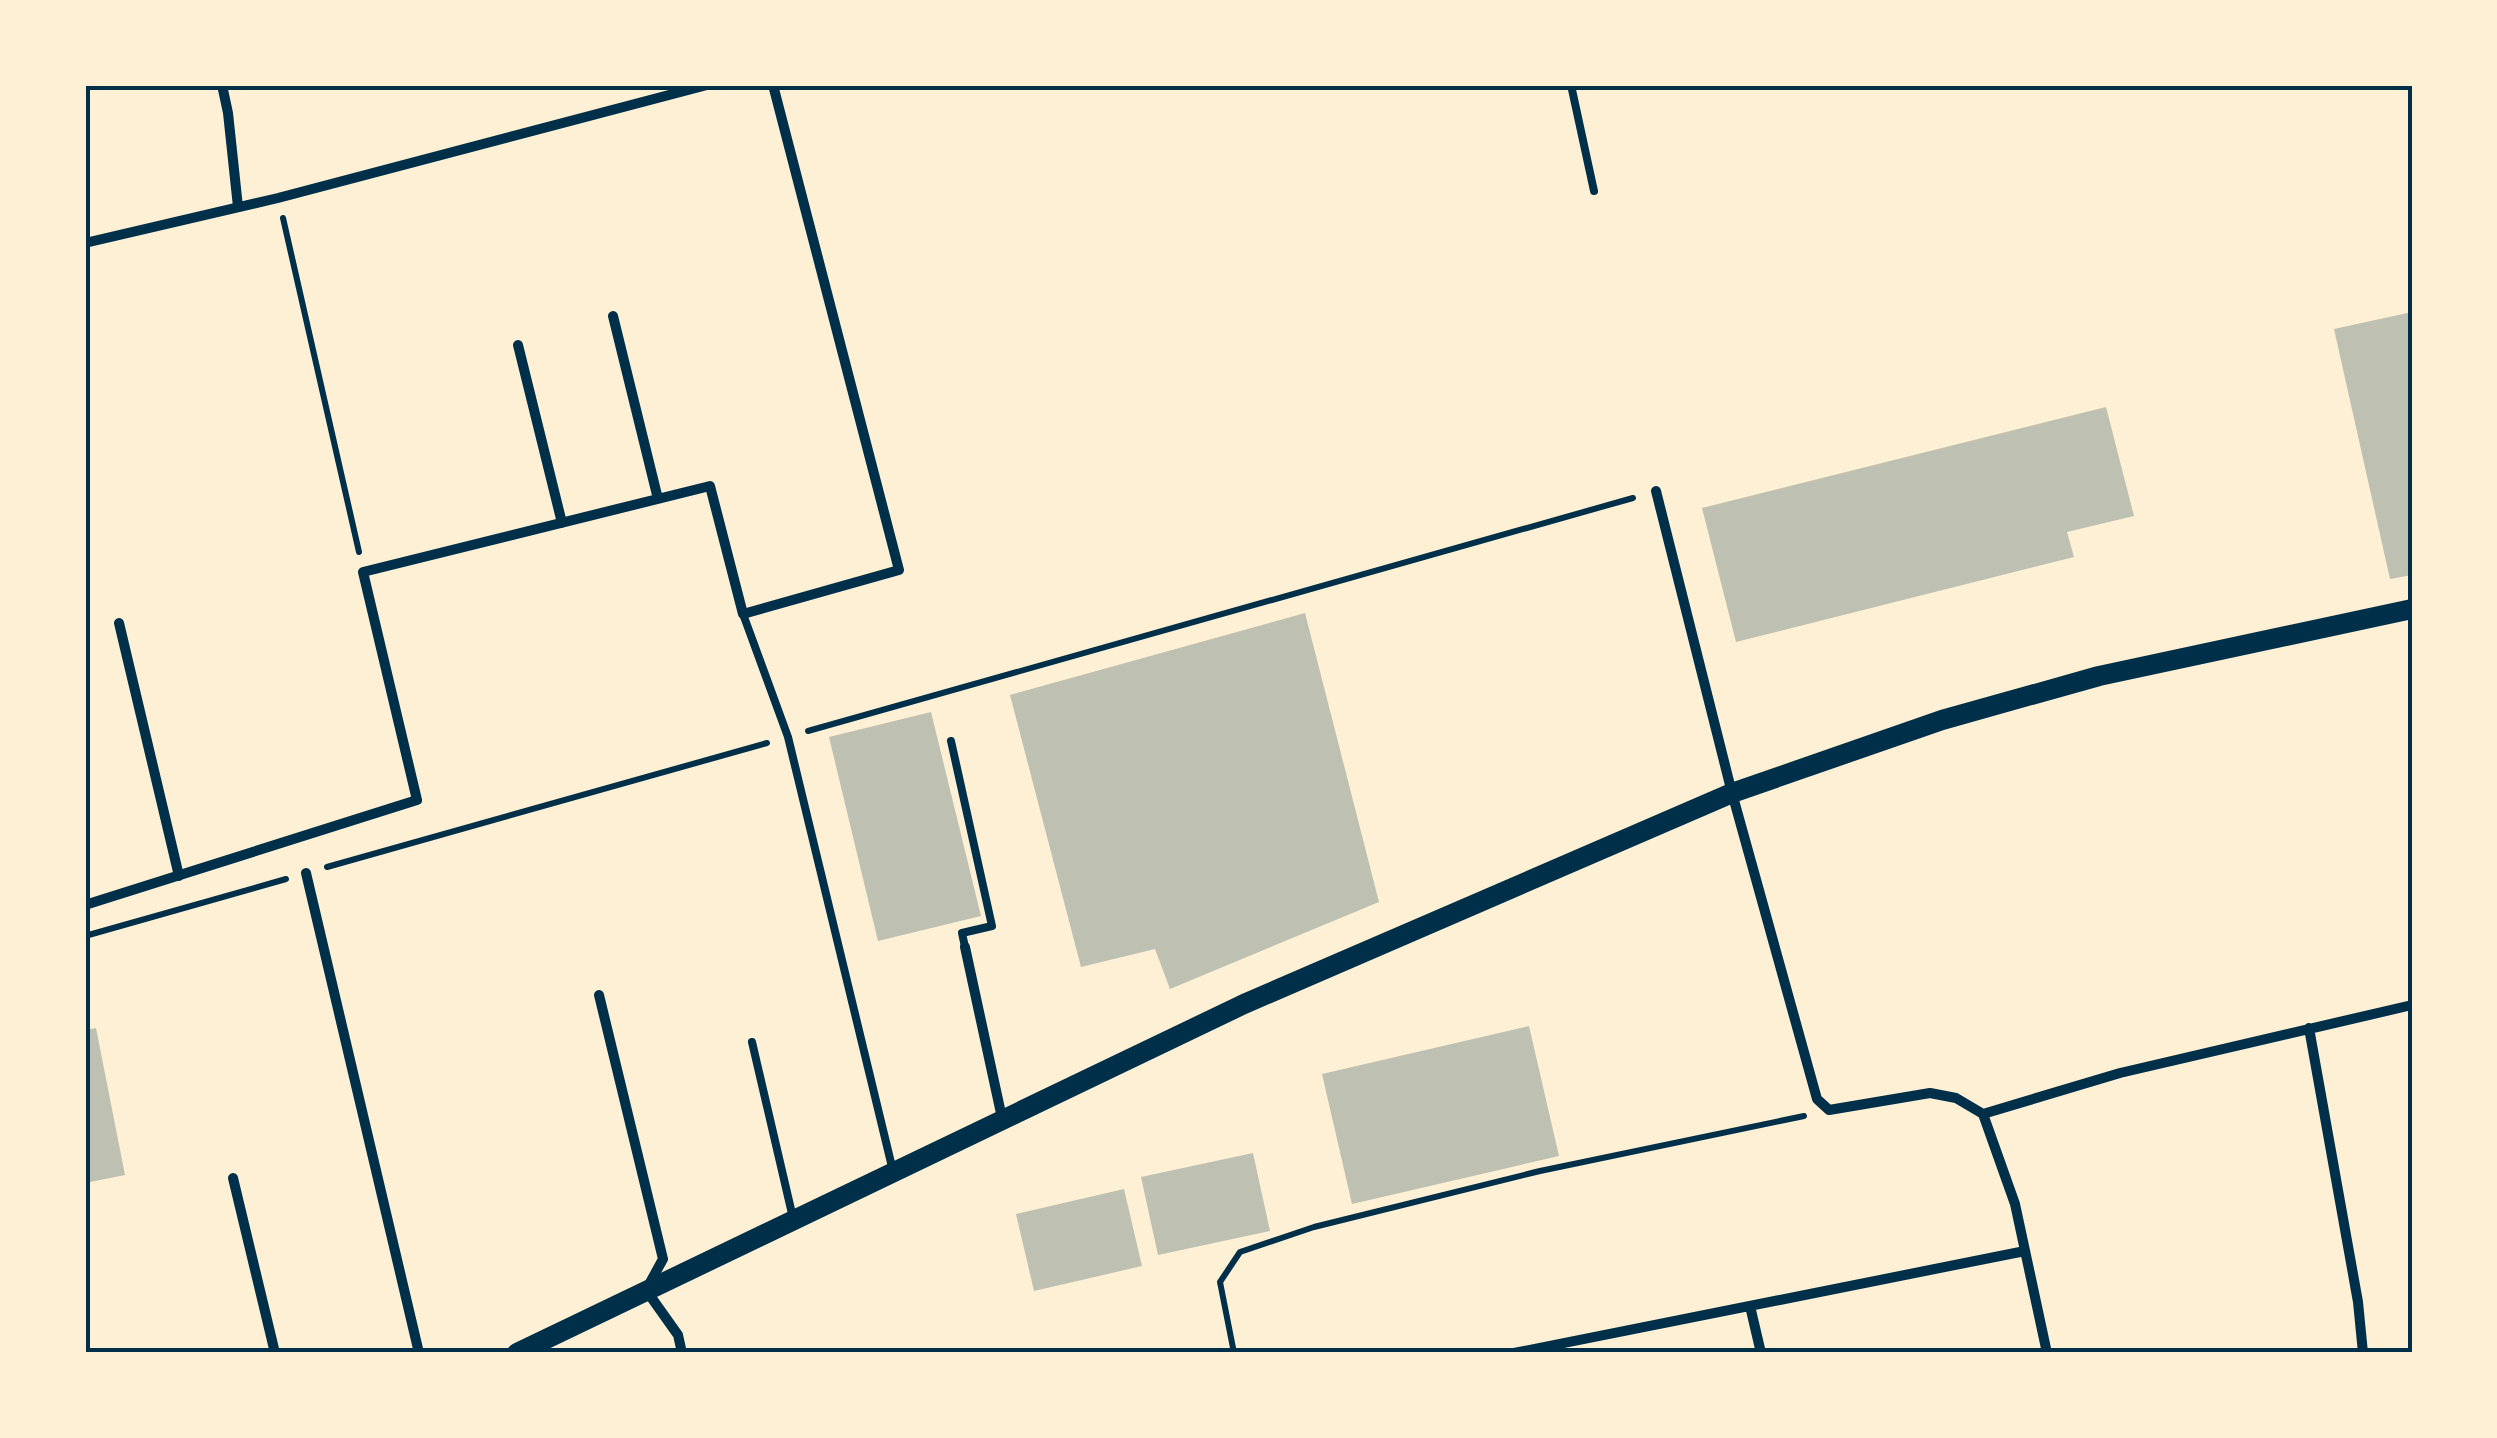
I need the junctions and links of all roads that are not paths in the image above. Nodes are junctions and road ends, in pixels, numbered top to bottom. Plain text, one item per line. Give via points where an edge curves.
1 (222, 85) edge
2 (707, 85) edge
3 (774, 85) edge
4 (1571, 85) edge
5 (1594, 191) dead end
6 (238, 207) junction
7 (85, 243) edge
8 (614, 316) dead end
9 (518, 345) dead end
10 (1656, 491) road end
11 (658, 499) junction
12 (562, 523) junction
13 (2412, 609) edge
14 (743, 614) junction
15 (118, 624) dead end
16 (951, 741) dead end
17 (1732, 793) junction
18 (306, 873) road end
19 (178, 876) junction
20 (85, 905) edge
21 (964, 947) joint
22 (599, 995) dead end
23 (2412, 1005) edge
24 (2309, 1028) junction
25 (752, 1042) dead end
26 (1983, 1114) junction
27 (1002, 1118) junction
28 (892, 1171) junction
29 (232, 1178) dead end
30 (794, 1218) junction
31 (2026, 1251) junction
32 (646, 1290) junction
33 (1750, 1306) junction
34 (275, 1353) edge
35 (419, 1353) edge
36 (517, 1353) edge
37 (682, 1353) edge
38 (1514, 1353) edge
39 (1761, 1353) edge
40 (2048, 1353) edge
41 (2363, 1353) edge

1 - 6 street
2 - 6 street
3 - 14 street via 899,570
4 - 5 lane
6 - 7 street
8 - 11 street
9 - 12 street
10 - 17 street
11 - 12 street
11 - 14 street via 710,486
12 - 19 street via 363,572 417,800
13 - 17 main road via 2099,676 1942,720
14 - 28 lane via 788,737
15 - 19 street
16 - 21 lane via 992,926 962,933
17 - 26 street via 1817,1099 1829,1110 1930,1093
17 - 27 main road via 1244,1004
18 - 35 street
19 - 20 street
21 - 27 street
22 - 32 street via 663,1259
23 - 24 street
24 - 26 street
24 - 41 street
25 - 30 lane
26 - 31 street
27 - 28 main road
28 - 30 main road
29 - 34 street
30 - 32 main road
31 - 33 street
31 - 40 street
32 - 36 main road
32 - 37 street
33 - 38 street
33 - 39 street

